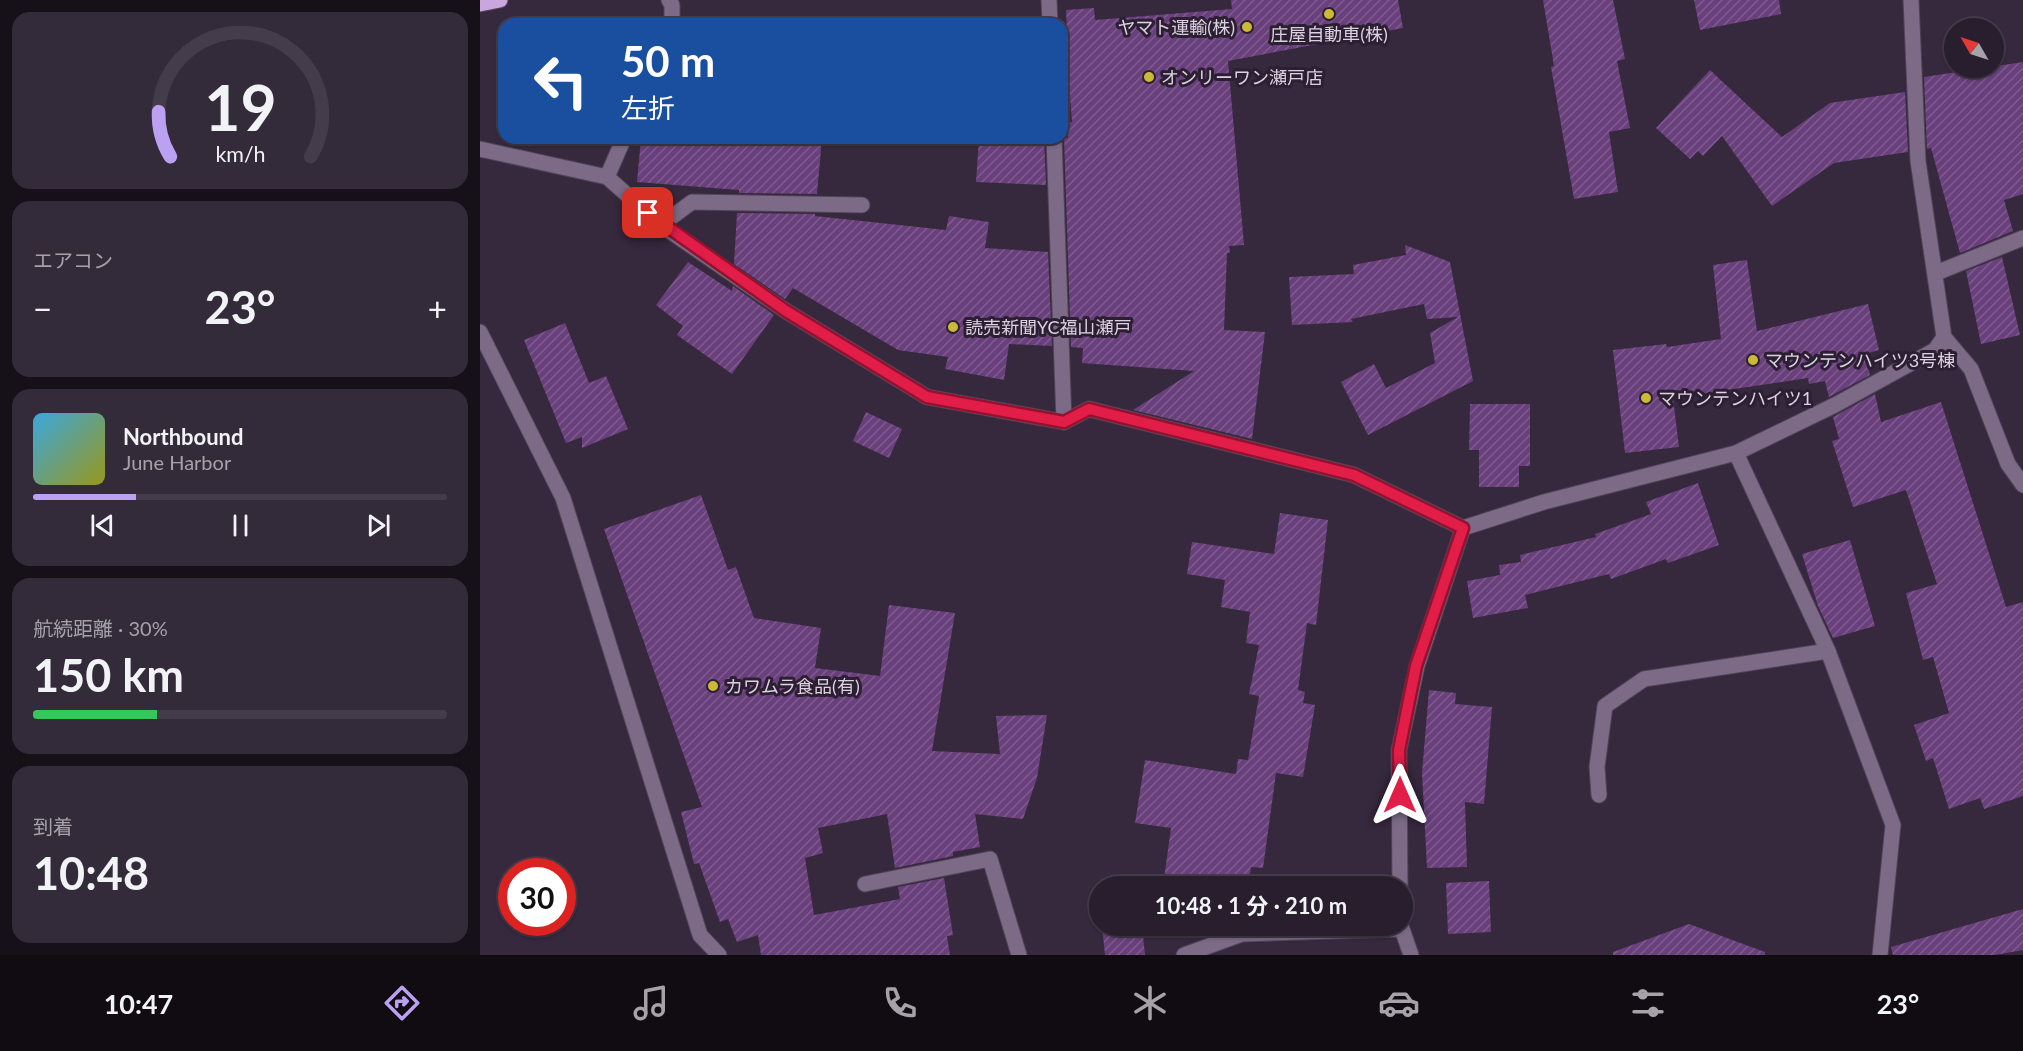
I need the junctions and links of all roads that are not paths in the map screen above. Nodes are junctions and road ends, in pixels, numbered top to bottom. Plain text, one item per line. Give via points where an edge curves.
1 (500, 0) edge
2 (669, 0) edge
3 (1049, 0) edge
4 (1911, 0) edge
5 (480, 4) edge
6 (672, 18) edge
7 (1050, 18) edge
8 (621, 144) edge
9 (1054, 144) edge
10 (480, 149) edge
11 (607, 177) junction
12 (862, 205) dead end
13 (661, 225) junction
14 (2023, 238) edge
15 (1936, 273) junction
16 (480, 332) edge
17 (1944, 337) junction
18 (1064, 422) junction
19 (1736, 453) junction
20 (2023, 485) edge
21 (1463, 528) junction
22 (1828, 651) junction
23 (1599, 795) dead end
24 (1400, 876) edge
25 (865, 884) dead end
26 (1236, 936) edge
27 (1404, 936) edge
28 (719, 955) edge
29 (1019, 955) edge
30 (1184, 955) edge
31 (1411, 955) edge
32 (1880, 955) edge

1 - 5 main road
2 - 6 street
3 - 7 street
4 - 15 street via 1918,161
8 - 11 street
9 - 18 street
10 - 11 street
11 - 13 street
12 - 13 street via 692,202
13 - 18 street via 786,311 927,397
14 - 15 street
15 - 17 street
16 - 28 street via 563,498 700,935
17 - 19 street via 1935,350
17 - 20 street via 1971,369 2008,464
18 - 21 street via 1089,409 1354,475
19 - 21 street via 1544,502
19 - 22 street
21 - 24 street via 1416,666 1399,750
22 - 23 street via 1644,679 1605,706 1597,767
22 - 32 street via 1893,825
25 - 29 street via 990,859
26 - 30 street
27 - 31 street

